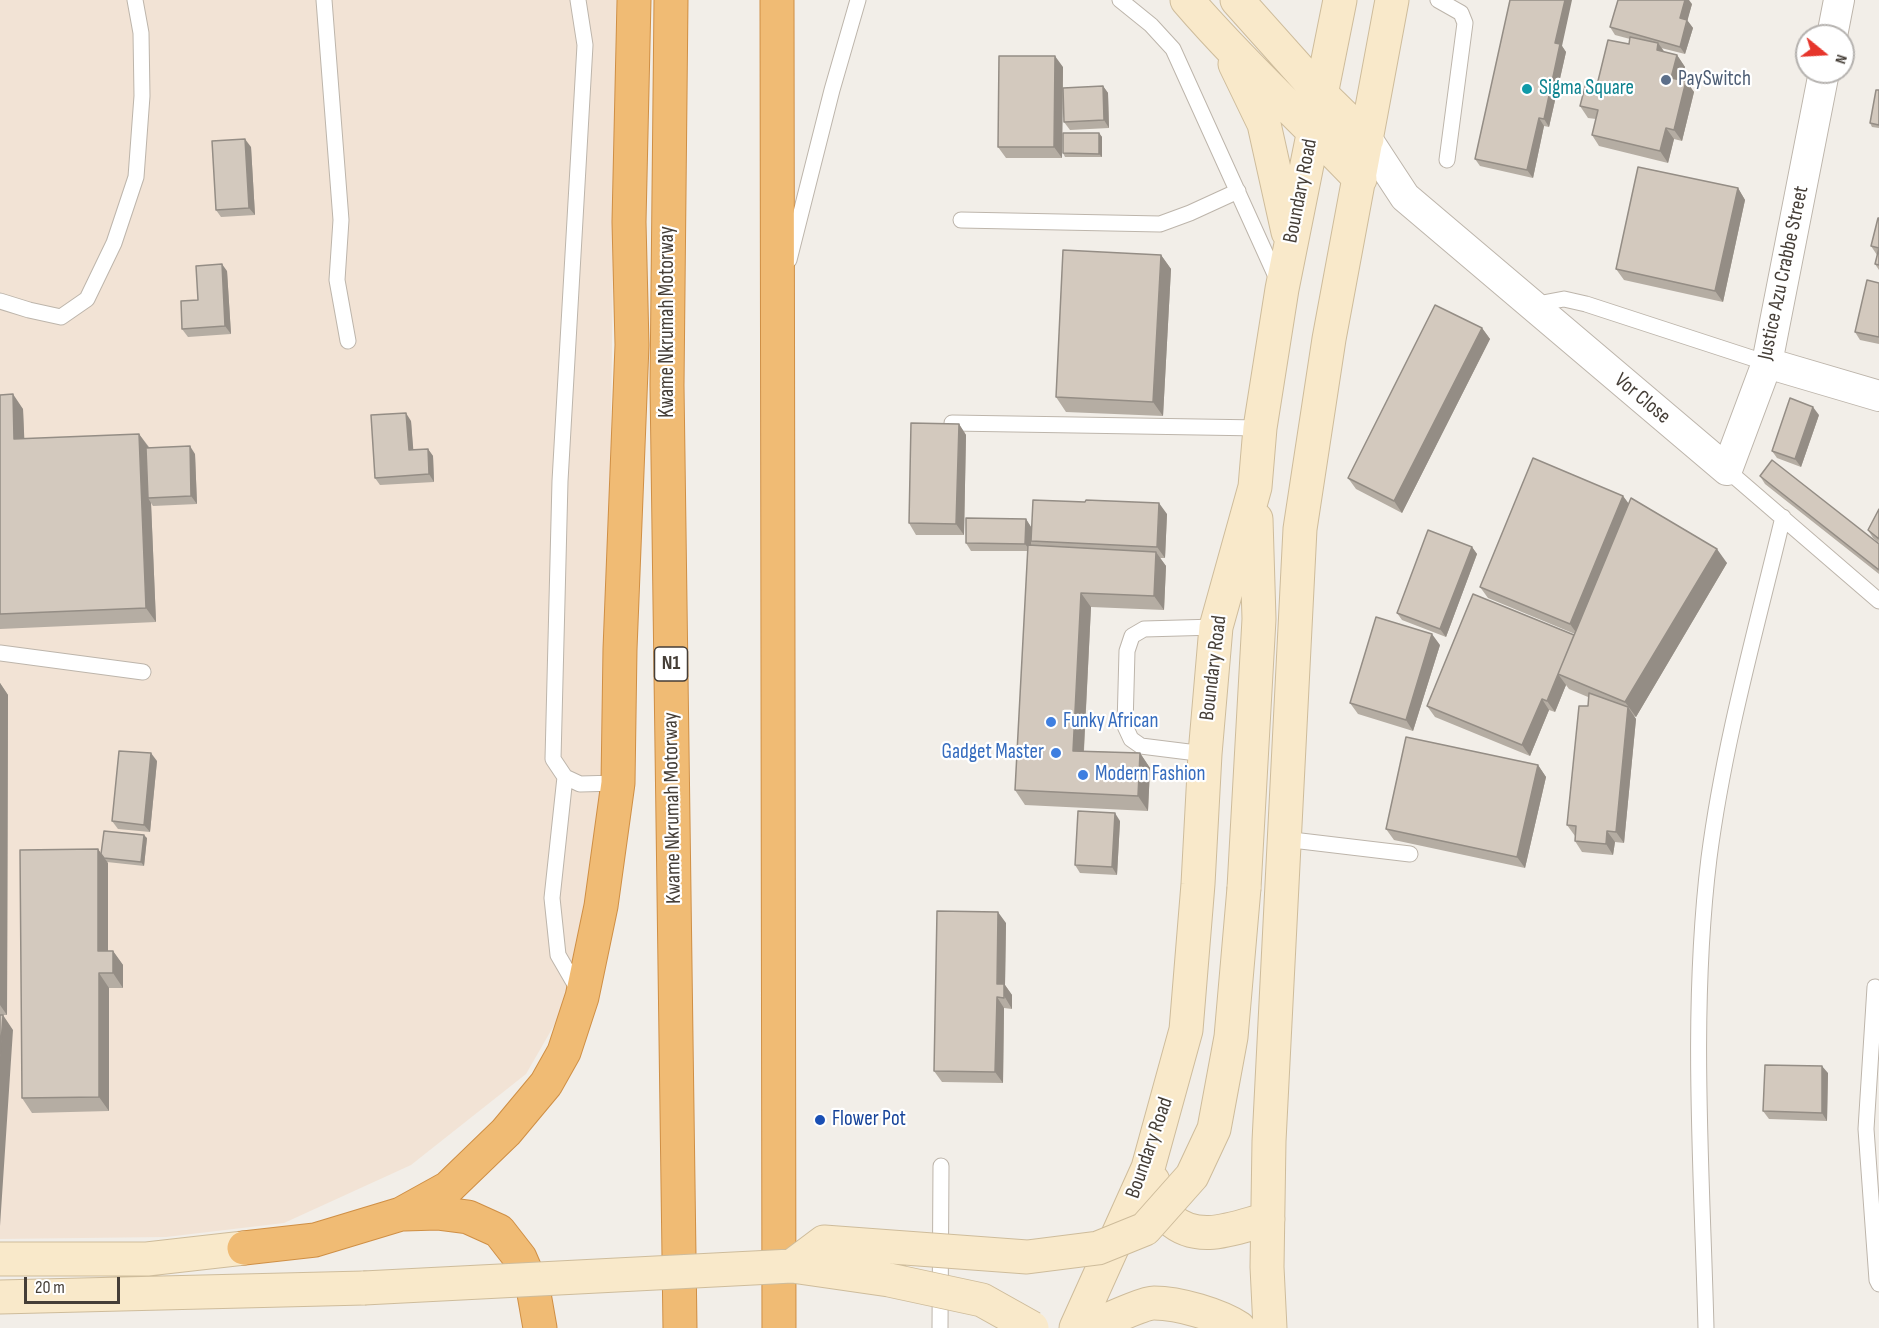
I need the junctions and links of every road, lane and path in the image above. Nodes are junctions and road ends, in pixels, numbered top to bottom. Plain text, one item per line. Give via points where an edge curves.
1 (135, 0) edge
2 (324, 0) edge
3 (578, 0) edge
4 (634, 0) edge
5 (670, 0) edge
6 (777, 0) edge
7 (858, 0) edge
8 (1120, 0) edge
9 (1187, 0) edge
10 (1237, 0) edge
11 (1340, 0) edge
12 (1392, 0) edge
13 (1438, 0) edge
14 (1839, 0) edge
15 (1834, 24) edge
16 (1221, 39) junction
17 (1822, 84) edge
18 (1320, 93) junction
19 (1313, 129) junction
20 (1367, 139) junction
21 (1447, 160) dead end
22 (1360, 179) junction
23 (1238, 191) junction
24 (1405, 197) junction
25 (961, 220) dead end
26 (1291, 243) junction
27 (1282, 289) junction
28 (0, 301) edge
29 (1532, 305) junction
30 (777, 306) junction
31 (348, 341) dead end
32 (1767, 363) junction
33 (1879, 396) edge
34 (952, 423) edge
35 (1260, 428) junction
36 (1727, 470) junction
37 (1255, 487) junction
38 (1783, 517) junction
39 (1879, 601) edge
40 (1216, 627) junction
41 (0, 653) edge
42 (143, 672) dead end
43 (1204, 754) junction
44 (565, 777) junction
45 (618, 783) junction
46 (1284, 839) junction
47 (1410, 854) edge
48 (1875, 987) dead end
49 (582, 997) junction
50 (941, 1166) dead end
51 (1148, 1168) junction
52 (401, 1214) junction
53 (1268, 1219) junction
54 (244, 1248) joint
55 (0, 1259) edge
56 (792, 1266) junction
57 (1879, 1284) edge
58 (0, 1297) edge
59 (540, 1328) edge
60 (680, 1328) edge
61 (779, 1328) edge
62 (940, 1328) edge
63 (1032, 1328) edge
64 (1076, 1328) edge
65 (1088, 1328) edge
66 (1239, 1328) edge
67 (1270, 1328) edge
68 (1706, 1328) edge

1 - 28 lane via 141,33 142,96 136,177 114,243 87,299 61,317
2 - 31 lane via 341,220 337,279
3 - 44 lane via 585,45 560,481 553,748 553,759
4 - 45 highway via 629,222 632,345
5 - 60 highway, Kwame Nkrumah Motorway / N1 via 667,385
6 - 30 highway
7 - 30 lane
8 - 23 lane via 1173,49
9 - 16 main road
10 - 18 main road
11 - 18 main road, Boundary Road
12 - 20 main road
13 - 21 lane via 1461,13 1466,23
14 - 15 street
16 - 19 main road
16 - 26 main road via 1263,124
17 - 32 street, Justice Azu Crabbe Street
18 - 19 main road, Boundary Road
18 - 20 main road
19 - 22 main road
19 - 26 main road, Boundary Road
20 - 22 main road
20 - 24 street, Vor Close
22 - 24 street, Vor Close
22 - 46 main road via 1329,339 1300,529
23 - 25 lane via 1160,224
23 - 27 lane
24 - 29 street, Vor Close
26 - 27 main road, Boundary Road
27 - 35 main road, Boundary Road
29 - 32 lane via 1564,299 1586,304
29 - 36 street, Vor Close
30 - 61 highway
32 - 33 street
32 - 36 street, Justice Azu Crabbe Street
34 - 35 lane
35 - 37 main road, Boundary Road
36 - 38 lane, Vor Close
37 - 40 main road, Boundary Road
37 - 56 main road, bridge via 1259,619 1244,888 1231,1037 1214,1129 1192,1176 1145,1229 1098,1248 1027,1257 824,1242
38 - 39 lane, Vor Close
38 - 68 lane via 1721,777 1709,859 1697,1028
40 - 43 main road, Boundary Road
40 - 43 lane via 1144,629 1132,636 1127,651 1125,726 1131,739 1141,746
41 - 42 lane
43 - 51 main road, Boundary Road via 1186,1030
44 - 45 lane via 580,784
44 - 49 lane via 552,898 558,955
45 - 49 highway via 601,906
46 - 47 lane
46 - 53 main road
48 - 57 lane via 1866,1129
49 - 52 highway via 564,1052 546,1084 506,1132 448,1188
50 - 62 lane
51 - 53 main road via 1169,1218 1183,1227 1210,1234
51 - 64 main road, Boundary Road
52 - 54 highway via 315,1240
52 - 59 highway via 468,1217 499,1231 520,1258 533,1288
53 - 67 main road
54 - 55 main road via 147,1259
56 - 58 main road, bridge via 364,1288
56 - 63 main road, bridge via 889,1280 982,1300
65 - 66 main road via 1153,1303 1189,1309

